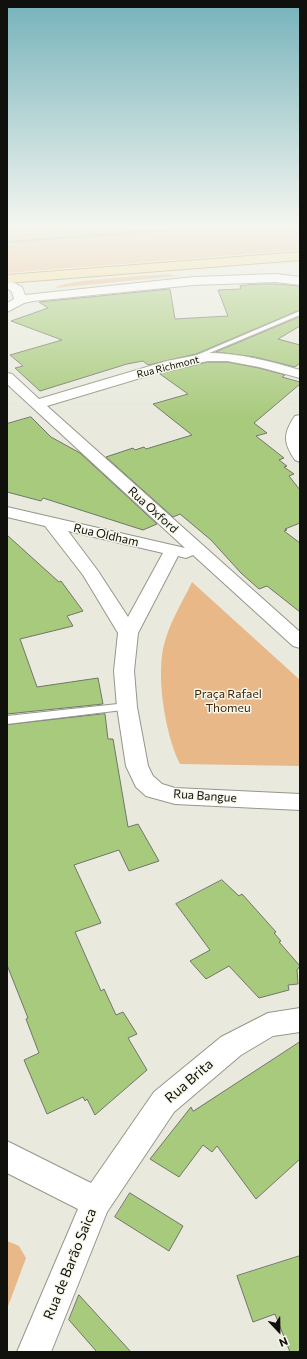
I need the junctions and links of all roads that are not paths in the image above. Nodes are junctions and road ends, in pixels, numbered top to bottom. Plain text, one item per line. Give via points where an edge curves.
1 (18, 291) edge
2 (44, 291) edge
3 (81, 291) edge
4 (45, 295) junction
5 (20, 300) junction
6 (7, 308) edge
7 (300, 313) edge
8 (193, 359) junction
9 (300, 374) edge
10 (7, 377) edge
11 (37, 404) junction
12 (300, 419) edge
13 (300, 457) edge
14 (7, 512) edge
15 (51, 522) junction
16 (173, 550) junction
17 (205, 557) junction
18 (128, 633) junction
19 (300, 642) edge
20 (126, 708) junction
21 (7, 720) edge
22 (300, 802) edge
23 (300, 1020) edge
24 (7, 1156) edge
25 (96, 1202) junction
26 (34, 1352) edge

1 - 5 street
2 - 4 street
3 - 4 street
4 - 5 street
5 - 6 street
7 - 8 lane
8 - 9 street, Rua Richmont via 227,357
8 - 11 street, Rua Richmont
10 - 11 street, Rua Oxford
11 - 17 street, Rua Oxford
12 - 13 street via 292,431 293,447
14 - 15 street, Rua Oldham
15 - 16 street, Rua Oldham
15 - 18 street via 72,546 108,598
16 - 17 street, Rua Oldham
16 - 18 street, Rua Bangue
17 - 19 street, Rua Oxford
18 - 20 street, Rua Bangue via 124,671
20 - 21 lane
20 - 22 street, Rua Bangue via 137,766 144,781 154,790 175,796
23 - 25 street, Rua Brita via 268,1025 231,1046 164,1102
24 - 25 street, Rua de Barão Saica
25 - 26 street, Rua de Barão Saica

